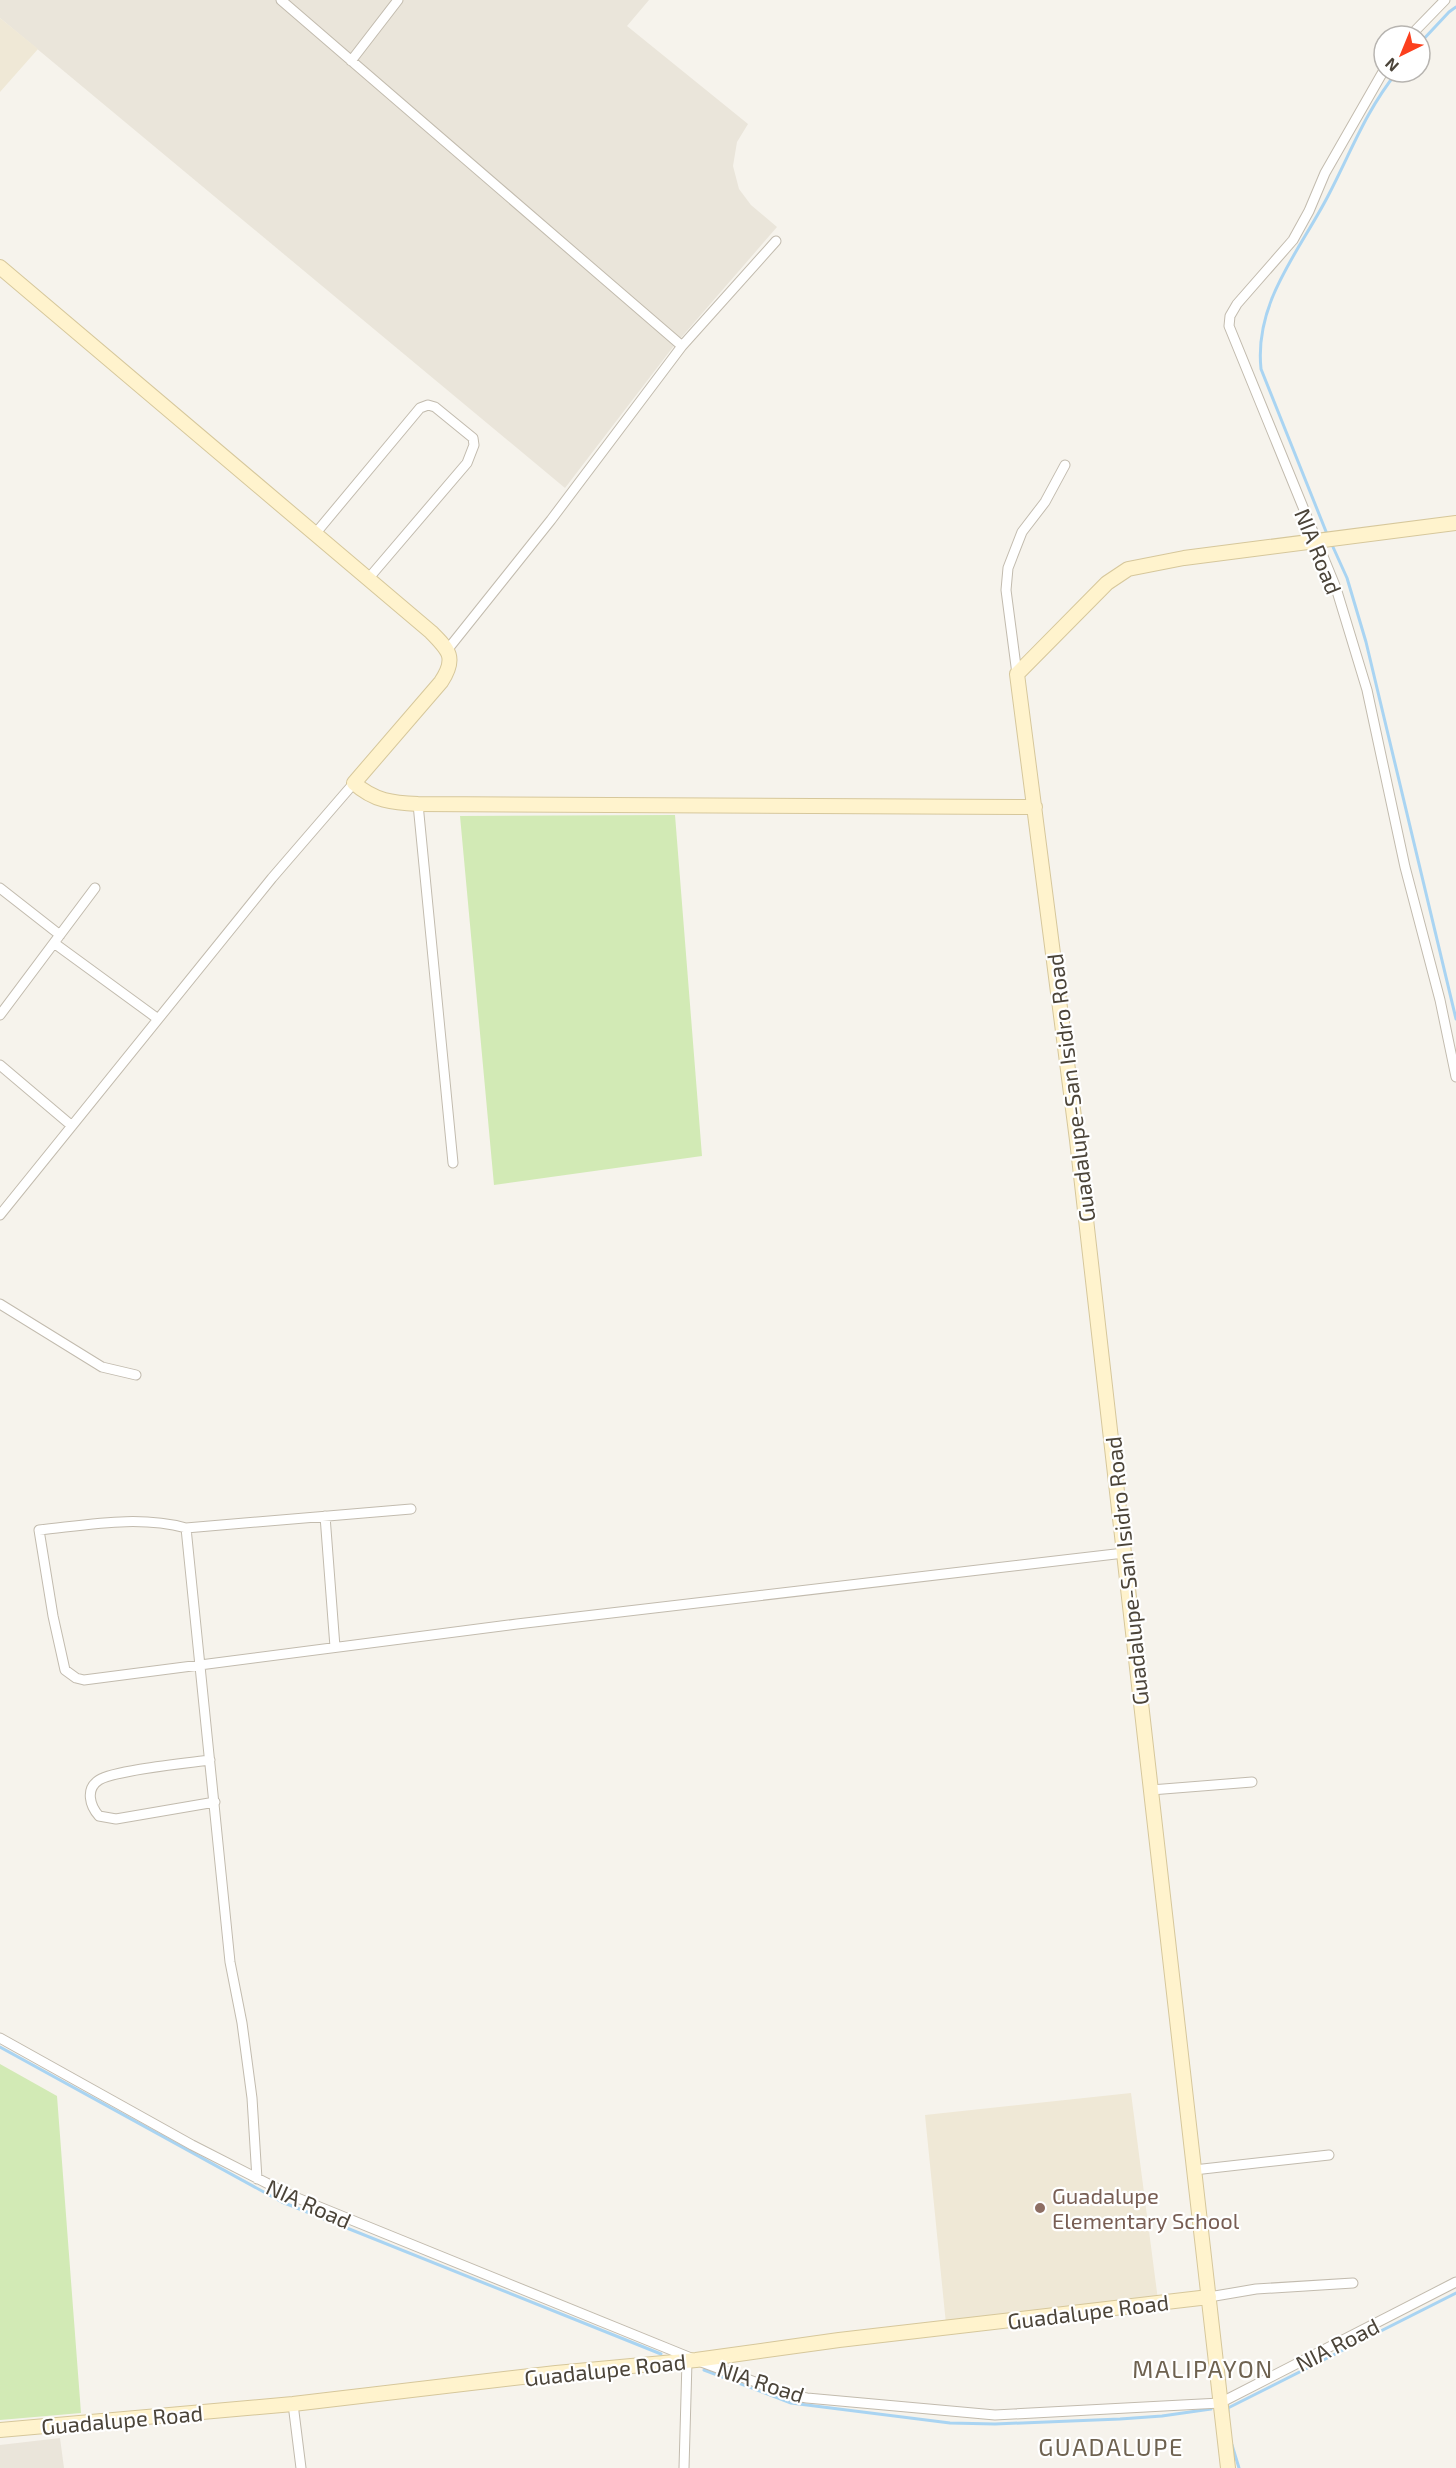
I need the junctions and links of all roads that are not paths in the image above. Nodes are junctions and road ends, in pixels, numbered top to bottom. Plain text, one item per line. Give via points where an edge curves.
1 (281, 0) edge
2 (398, 0) edge
3 (1445, 0) edge
4 (1422, 24) edge
5 (351, 61) junction
6 (1376, 84) edge
7 (776, 241) dead end
8 (0, 267) edge
9 (682, 346) junction
10 (1065, 465) dead end
11 (1456, 523) edge
12 (315, 534) junction
13 (1315, 541) junction
14 (368, 579) junction
15 (448, 649) junction
16 (1017, 674) junction
17 (354, 783) junction
18 (418, 804) junction
19 (1035, 807) junction
20 (0, 888) edge
21 (95, 888) dead end
22 (60, 935) junction
23 (54, 943) junction
24 (0, 1015) edge
25 (158, 1018) junction
26 (0, 1065) edge
27 (1456, 1077) edge
28 (72, 1126) junction
29 (453, 1163) dead end
30 (0, 1215) edge
31 (0, 1304) edge
32 (136, 1375) dead end
33 (411, 1509) dead end
34 (325, 1516) junction
35 (186, 1528) junction
36 (1124, 1552) junction
37 (335, 1647) junction
38 (200, 1664) junction
39 (210, 1760) junction
40 (1252, 1782) dead end
41 (1151, 1790) junction
42 (215, 1802) junction
43 (0, 2038) edge
44 (1329, 2155) dead end
45 (1194, 2170) junction
46 (256, 2180) junction
47 (1456, 2282) edge
48 (1353, 2283) dead end
49 (1209, 2297) junction
50 (691, 2360) junction
51 (1220, 2403) junction
52 (293, 2404) junction
53 (0, 2430) edge
54 (1228, 2467) edge
55 (301, 2468) edge
56 (684, 2468) edge

1 - 5 street
2 - 5 street
3 - 4 street
5 - 9 street
6 - 13 street, NIA Road via 1325,173 1293,240 1236,304 1230,316 1229,326
7 - 9 street
8 - 12 street
9 - 15 street
10 - 16 street via 1045,502 1022,532 1008,568 1006,590
11 - 13 street
12 - 14 street
12 - 14 street via 420,408 435,407 473,438 467,462
13 - 16 street via 1128,569 1102,587
13 - 27 street, NIA Road via 1336,588 1367,690
14 - 15 street
15 - 17 street via 451,663 441,682
16 - 19 street, Guadalupe-San Isidro Road
17 - 18 street via 379,799
17 - 25 street
18 - 19 street
18 - 29 street
19 - 36 street, Guadalupe-San Isidro Road
20 - 22 street
21 - 22 street
22 - 23 street
23 - 24 street
23 - 25 street
25 - 28 street
26 - 28 street
28 - 30 street
31 - 32 street via 102,1367
33 - 34 street
34 - 35 street
34 - 37 street
35 - 38 street
35 - 38 street via 144,1521 39,1530 62,1662 70,1675 84,1680
36 - 37 street
36 - 41 street, Guadalupe-San Isidro Road
37 - 38 street
38 - 39 street
39 - 42 street
39 - 42 street via 111,1775 94,1784 90,1801 99,1816 116,1819
40 - 41 street
41 - 45 street, Guadalupe-San Isidro Road
42 - 46 street via 230,1962 252,2098
43 - 46 street, NIA Road
44 - 45 street
45 - 49 street, Guadalupe-San Isidro Road
46 - 50 street, NIA Road
47 - 51 street, NIA Road
48 - 49 street via 1256,2289
49 - 50 street, Guadalupe Road
49 - 51 street, Guadalupe-San Isidro Road
50 - 51 street, NIA Road via 790,2395 927,2410 995,2415
50 - 52 street, Guadalupe Road
50 - 56 street
51 - 54 street, Guadalupe-San Isidro Road
52 - 53 street, Guadalupe Road
52 - 55 street

